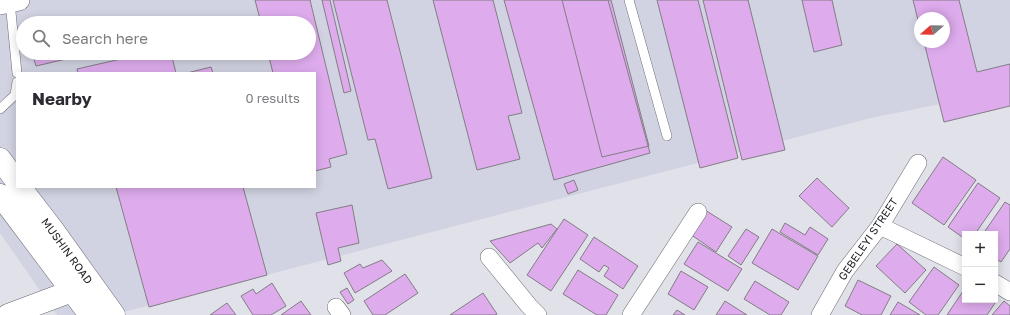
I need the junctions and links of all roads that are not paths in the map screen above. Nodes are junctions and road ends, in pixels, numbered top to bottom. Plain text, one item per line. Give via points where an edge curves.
1 (630, 0) edge
2 (10, 2) edge
3 (17, 72) edge
4 (16, 88) edge
5 (0, 109) edge
6 (667, 136) dead end
7 (0, 159) edge
8 (918, 163) dead end
9 (16, 181) edge
10 (21, 188) edge
11 (0, 195) edge
12 (698, 212) dead end
13 (880, 226) junction
14 (489, 257) dead end
15 (962, 266) edge
16 (998, 284) edge
17 (72, 291) junction
18 (1010, 292) edge
19 (8, 315) edge
20 (90, 315) edge
21 (114, 315) edge
22 (538, 315) edge
23 (631, 315) edge
24 (820, 315) edge

1 - 6 lane
2 - 3 lane
4 - 5 lane via 15,95
7 - 9 main road
8 - 13 street, GEBELEYI STREET
10 - 21 main road, MUSHIN ROAD
11 - 17 main road, MUSHIN ROAD
12 - 23 street
13 - 15 street
13 - 24 street, GEBELEYI STREET via 845,271
14 - 22 street
16 - 18 street
17 - 19 main road
17 - 20 main road, MUSHIN ROAD

